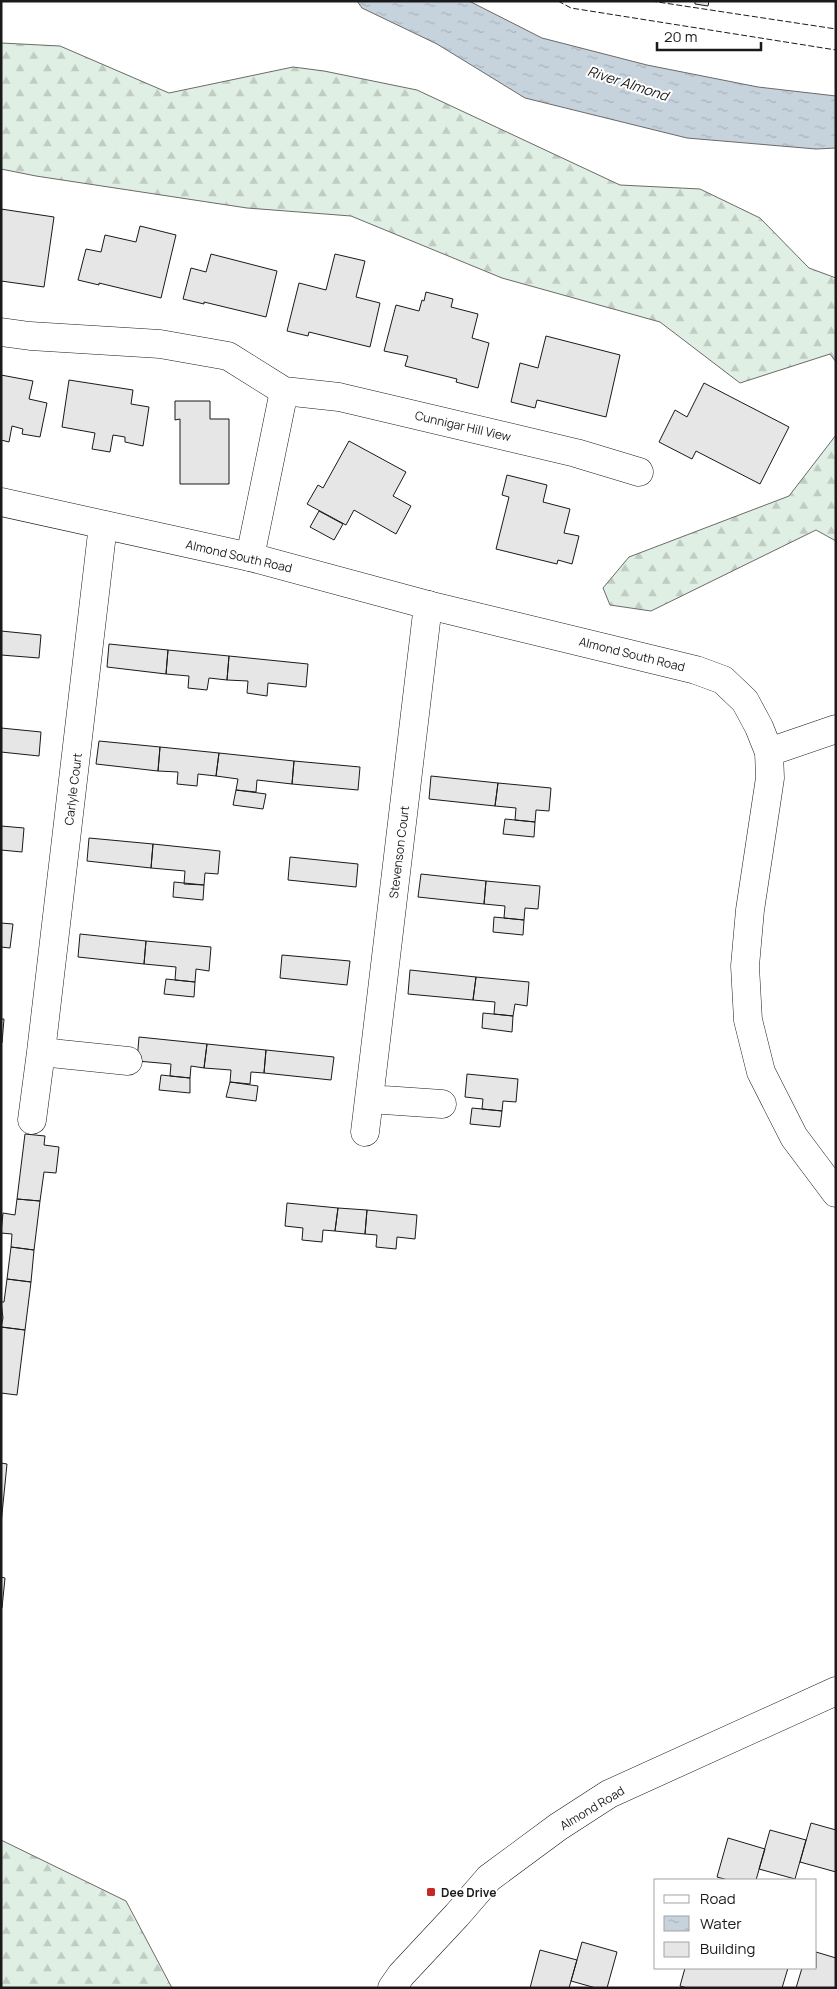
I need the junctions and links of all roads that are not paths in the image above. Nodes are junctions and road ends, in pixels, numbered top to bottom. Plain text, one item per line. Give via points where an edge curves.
1 (1, 332) edge
2 (284, 390) junction
3 (638, 472) dead end
4 (1, 502) edge
5 (103, 525) junction
6 (250, 557) junction
7 (428, 605) junction
8 (836, 729) edge
9 (769, 752) junction
10 (41, 1052) junction
11 (128, 1061) dead end
12 (369, 1099) junction
13 (442, 1104) dead end
14 (32, 1120) dead end
15 (365, 1132) dead end
16 (836, 1193) edge
17 (836, 1690) edge
18 (392, 1988) edge

1 - 2 street, Cunnigar Hill View via 160,344 228,356
2 - 3 street, Cunnigar Hill View via 338,396 576,453
2 - 6 street
4 - 5 street, Almond South Road
5 - 6 street, Almond South Road
5 - 10 street, Carlyle Court
6 - 7 street, Almond South Road
7 - 9 street, Almond South Road via 696,670 723,680 745,701
7 - 12 street, Stevenson Court
8 - 9 street
9 - 16 street, Almond South Road via 770,778 745,966 748,1020 761,1072 794,1137
10 - 11 street
10 - 14 street, Carlyle Court
12 - 13 street
12 - 15 street, Stevenson Court
17 - 18 street, Almond Road via 608,1794 558,1827 489,1878

